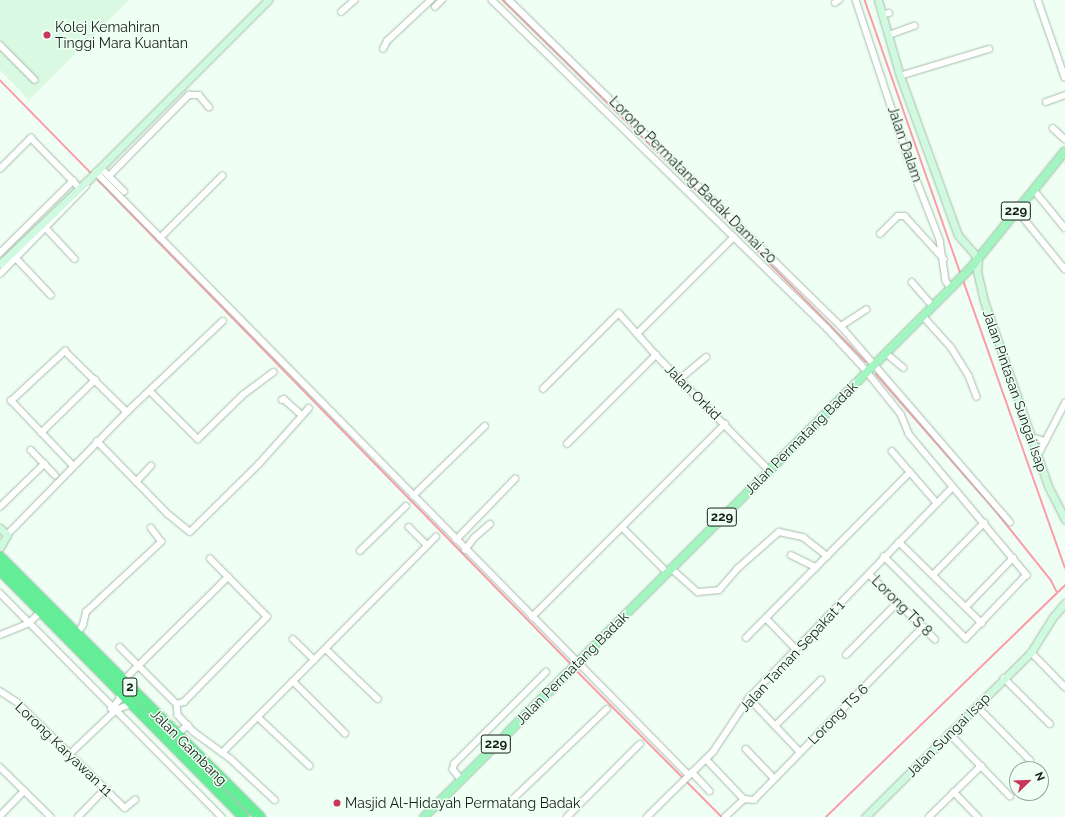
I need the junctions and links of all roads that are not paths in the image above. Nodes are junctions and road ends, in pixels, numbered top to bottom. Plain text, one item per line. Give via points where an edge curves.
1 (268, 0) edge
2 (354, 0) edge
3 (431, 0) edge
4 (442, 0) edge
5 (492, 0) edge
6 (509, 0) edge
7 (856, 0) edge
8 (878, 0) edge
9 (1038, 0) edge
10 (435, 7) dead end
11 (342, 12) dead end
12 (914, 26) dead end
13 (889, 35) junction
14 (0, 45) edge
15 (383, 49) dead end
16 (989, 49) dead end
17 (900, 76) junction
18 (1065, 77) edge
19 (35, 80) dead end
20 (1065, 94) edge
21 (1046, 102) dead end
22 (209, 107) dead end
23 (1053, 128) dead end
24 (1065, 139) edge
25 (1065, 151) edge
26 (0, 169) edge
27 (98, 170) junction
28 (109, 176) junction
29 (222, 176) dead end
30 (73, 181) junction
31 (83, 187) junction
32 (1034, 190) junction
33 (124, 191) dead end
34 (1017, 210) junction
35 (46, 228) junction
36 (1065, 228) edge
37 (880, 234) dead end
38 (734, 237) junction
39 (160, 238) junction
40 (0, 253) edge
41 (16, 258) junction
42 (978, 258) junction
43 (75, 259) dead end
44 (944, 260) junction
45 (0, 264) edge
46 (1065, 269) edge
47 (0, 274) edge
48 (912, 282) dead end
49 (953, 286) junction
50 (51, 295) dead end
51 (933, 306) junction
52 (866, 310) dead end
53 (924, 316) junction
54 (223, 321) dead end
55 (841, 326) junction
56 (637, 334) junction
57 (886, 353) junction
58 (656, 355) junction
59 (706, 357) dead end
60 (876, 363) junction
61 (904, 368) dead end
62 (273, 372) dead end
63 (867, 372) junction
64 (680, 379) junction
65 (95, 380) junction
66 (543, 389) dead end
67 (150, 392) junction
68 (977, 397) dead end
69 (282, 400) dead end
70 (1065, 403) edge
71 (309, 408) dead end
72 (127, 412) junction
73 (302, 415) junction
74 (725, 424) junction
75 (485, 426) dead end
76 (41, 433) junction
77 (1031, 437) junction
78 (97, 441) junction
79 (1045, 442) junction
80 (567, 444) dead end
81 (31, 450) dead end
82 (892, 451) dead end
83 (1037, 457) junction
84 (44, 464) junction
85 (73, 466) junction
86 (151, 466) dead end
87 (769, 470) junction
88 (910, 472) junction
89 (55, 475) dead end
90 (515, 478) dead end
91 (136, 482) junction
92 (953, 487) junction
93 (412, 496) junction
94 (937, 503) junction
95 (406, 506) dead end
96 (0, 507) edge
97 (1065, 520) edge
98 (1010, 522) dead end
99 (984, 523) junction
100 (490, 524) dead end
101 (409, 526) dead end
102 (622, 527) junction
103 (0, 528) edge
104 (151, 528) dead end
105 (436, 537) dead end
106 (456, 540) junction
107 (2, 541) edge
108 (900, 542) junction
109 (427, 545) junction
110 (466, 550) junction
111 (360, 551) dead end
112 (791, 555) dead end
113 (0, 556) edge
114 (827, 556) junction
115 (884, 557) junction
116 (1013, 558) junction
117 (210, 559) dead end
118 (816, 567) junction
119 (0, 570) edge
120 (669, 570) junction
121 (869, 574) junction
122 (933, 575) junction
123 (228, 577) junction
124 (0, 593) edge
125 (898, 602) junction
126 (1065, 603) edge
127 (966, 607) junction
128 (41, 612) junction
129 (532, 617) junction
130 (766, 618) junction
131 (30, 623) junction
132 (982, 623) junction
133 (923, 627) junction
134 (76, 634) junction
135 (0, 635) edge
136 (746, 638) dead end
137 (293, 639) dead end
138 (935, 639) dead end
139 (120, 648) dead end
140 (326, 649) junction
141 (796, 649) junction
142 (1031, 652) junction
143 (846, 655) dead end
144 (314, 660) junction
145 (578, 662) junction
146 (138, 666) junction
147 (546, 672) dead end
148 (1004, 678) junction
149 (821, 680) dead end
150 (124, 681) junction
151 (293, 681) junction
152 (1065, 687) edge
153 (0, 691) edge
154 (120, 693) junction
155 (749, 698) junction
156 (378, 699) dead end
157 (131, 704) junction
158 (177, 704) junction
159 (977, 706) junction
160 (114, 709) junction
161 (606, 709) dead end
162 (258, 717) junction
163 (1050, 724) dead end
164 (188, 725) junction
165 (775, 726) junction
166 (345, 732) dead end
167 (177, 734) junction
168 (949, 734) junction
169 (640, 744) dead end
170 (746, 748) dead end
171 (800, 752) junction
172 (222, 753) junction
173 (70, 754) junction
174 (706, 759) junction
175 (1030, 760) dead end
176 (310, 766) dead end
177 (980, 766) junction
178 (0, 767) edge
179 (690, 775) junction
180 (774, 778) junction
181 (461, 780) junction
182 (105, 788) junction
183 (24, 791) junction
184 (710, 791) dead end
185 (954, 792) junction
186 (1009, 795) edge
187 (744, 799) junction
188 (135, 800) dead end
189 (275, 800) dead end
190 (510, 802) dead end
191 (0, 816) edge
192 (80, 816) edge
193 (51, 817) edge
194 (222, 817) edge
195 (244, 817) edge
196 (260, 817) edge
197 (424, 817) edge
198 (566, 817) edge
199 (647, 817) edge
200 (726, 817) edge
201 (865, 817) edge
202 (929, 817) edge
203 (978, 817) edge

1 - 27 street
2 - 11 street
3 - 15 street via 387,41
4 - 10 street
5 - 38 street
6 - 55 street, Lorong Permatang Badak Damai 20
7 - 44 street, Jalan Dalam
8 - 13 street via 886,14
9 - 18 street
12 - 13 street
13 - 17 street
14 - 19 street
16 - 17 street
17 - 42 street via 958,235
20 - 21 street
22 - 28 street via 199,95 189,95
23 - 24 street
25 - 32 main road, Jalan Permatang Badak / 229
26 - 30 street via 31,138
27 - 28 street
27 - 31 street
27 - 39 street
28 - 33 street
29 - 39 street
30 - 31 street
30 - 40 street
31 - 35 street
31 - 45 street
32 - 34 main road, Jalan Permatang Badak / 229
32 - 36 street
34 - 42 main road, Jalan Permatang Badak / 229
34 - 46 street
35 - 41 street
35 - 43 street
37 - 44 street via 898,216 905,216
38 - 56 street
38 - 63 street via 827,328
39 - 93 street
41 - 47 street
41 - 50 street
42 - 49 main road, Jalan Permatang Badak / 229
42 - 77 street, Jalan Pintasan Sungai Isap via 978,276 984,301
44 - 49 street, Jalan Dalam via 946,281
48 - 51 street
49 - 51 main road, Jalan Permatang Badak / 229
51 - 53 main road, Jalan Permatang Badak / 229
52 - 55 street
53 - 57 main road, Jalan Permatang Badak / 229
53 - 68 street via 951,347 969,376
54 - 67 street
55 - 60 street, Lorong Permatang Badak Damai 20
56 - 58 street, Jalan Orkid
56 - 66 street, Jalan Orkid via 619,313
57 - 60 main road, Jalan Permatang Badak / 229
57 - 61 street
58 - 64 street, Jalan Orkid
58 - 80 street
59 - 64 street
60 - 63 main road, Jalan Permatang Badak / 229
60 - 98 street, Lorong Permatang Badak Damai 20
62 - 67 street via 243,395 198,439
63 - 87 main road, Jalan Permatang Badak / 229
63 - 92 street via 901,414 910,434
64 - 74 street, Jalan Orkid
65 - 72 street
65 - 76 street
65 - 76 street via 67,352 63,352 11,401
67 - 72 street
69 - 73 street
70 - 79 street
71 - 73 street
72 - 78 street
73 - 91 street via 258,465 192,531 187,531
74 - 87 street, Jalan Orkid
74 - 102 street
75 - 93 street
76 - 85 street
77 - 79 street
77 - 83 street, Jalan Pintasan Sungai Isap
78 - 85 street
78 - 91 street
79 - 83 street
81 - 84 street
82 - 88 street
83 - 97 street, Jalan Pintasan Sungai Isap via 1054,501
84 - 89 street
84 - 96 street
85 - 107 street via 69,474
86 - 91 street
87 - 120 main road, Jalan Permatang Badak / 229
88 - 94 street
88 - 114 street
90 - 106 street
92 - 94 street
92 - 99 street
93 - 106 street
94 - 108 street
95 - 111 street
99 - 116 street
99 - 122 street
100 - 110 street via 474,538
101 - 109 street
102 - 120 street
102 - 129 street
103 - 107 street
104 - 134 street via 161,542 84,614 83,625
105 - 109 street
106 - 110 street
108 - 115 street
108 - 122 street
109 - 140 street
110 - 129 street
112 - 118 street
113 - 134 highway, Jalan Gambang / 2
114 - 118 street
114 - 120 street via 803,537 779,532 737,569 719,590 698,592
115 - 121 street
115 - 132 street via 966,639
116 - 127 street
116 - 132 street via 1027,575
117 - 123 street
118 - 130 street
119 - 128 highway, Jalan Gambang / 2
120 - 145 main road, Jalan Permatang Badak / 229
121 - 125 street, Lorong TS 8
121 - 141 street, Jalan Taman Sepakat 1
122 - 127 street
123 - 146 street
123 - 158 street via 268,617 184,702
124 - 131 street
125 - 133 street, Lorong TS 8
125 - 143 street
126 - 142 street via 1052,618
127 - 132 street
128 - 131 street
128 - 154 highway, Jalan Gambang / 2
129 - 145 street
130 - 136 street
130 - 141 street
131 - 135 street
131 - 160 street
133 - 138 street, Lorong TS 8
133 - 171 street, Lorong TS 6
134 - 150 highway, Jalan Gambang / 2
137 - 144 street
139 - 146 street
140 - 144 street
140 - 156 street
141 - 155 street, Jalan Taman Sepakat 1
142 - 148 street, Jalan Sungai Isap
142 - 152 street
144 - 151 street
145 - 179 street
145 - 181 main road, Jalan Permatang Badak / 229
146 - 150 street
146 - 158 street
147 - 181 street via 454,764 453,770
148 - 159 street, Jalan Sungai Isap
148 - 163 street
149 - 165 street
150 - 167 highway, Jalan Gambang / 2
151 - 162 street
151 - 166 street
153 - 173 street, Lorong Karyawan 11 via 17,702
154 - 157 highway, Jalan Gambang / 2
154 - 160 street
155 - 165 street
155 - 174 street, Jalan Taman Sepakat 1
157 - 160 street
157 - 195 highway, Jalan Gambang / 2
158 - 164 street via 178,715
159 - 168 street, Jalan Sungai Isap
159 - 175 street
160 - 173 street
160 - 194 street
161 - 190 street
162 - 172 street
162 - 176 street
164 - 167 street
164 - 172 street
165 - 171 street
167 - 196 highway, Jalan Gambang / 2
168 - 177 street
168 - 201 street, Jalan Sungai Isap
169 - 198 street
170 - 180 street
171 - 180 street, Lorong TS 6
172 - 189 street
173 - 182 street, Lorong Karyawan 11
174 - 179 street, Jalan Taman Sepakat 1
174 - 187 street
177 - 185 street
177 - 186 street
178 - 183 street
179 - 184 street
179 - 199 street, Jalan Taman Sepakat 1
180 - 187 street, Lorong TS 6 via 752,801
181 - 197 main road, Jalan Permatang Badak / 229
182 - 188 street, Lorong Karyawan 11 via 127,808
182 - 192 street
183 - 191 street
183 - 193 street
185 - 202 street
185 - 203 street
187 - 200 street

